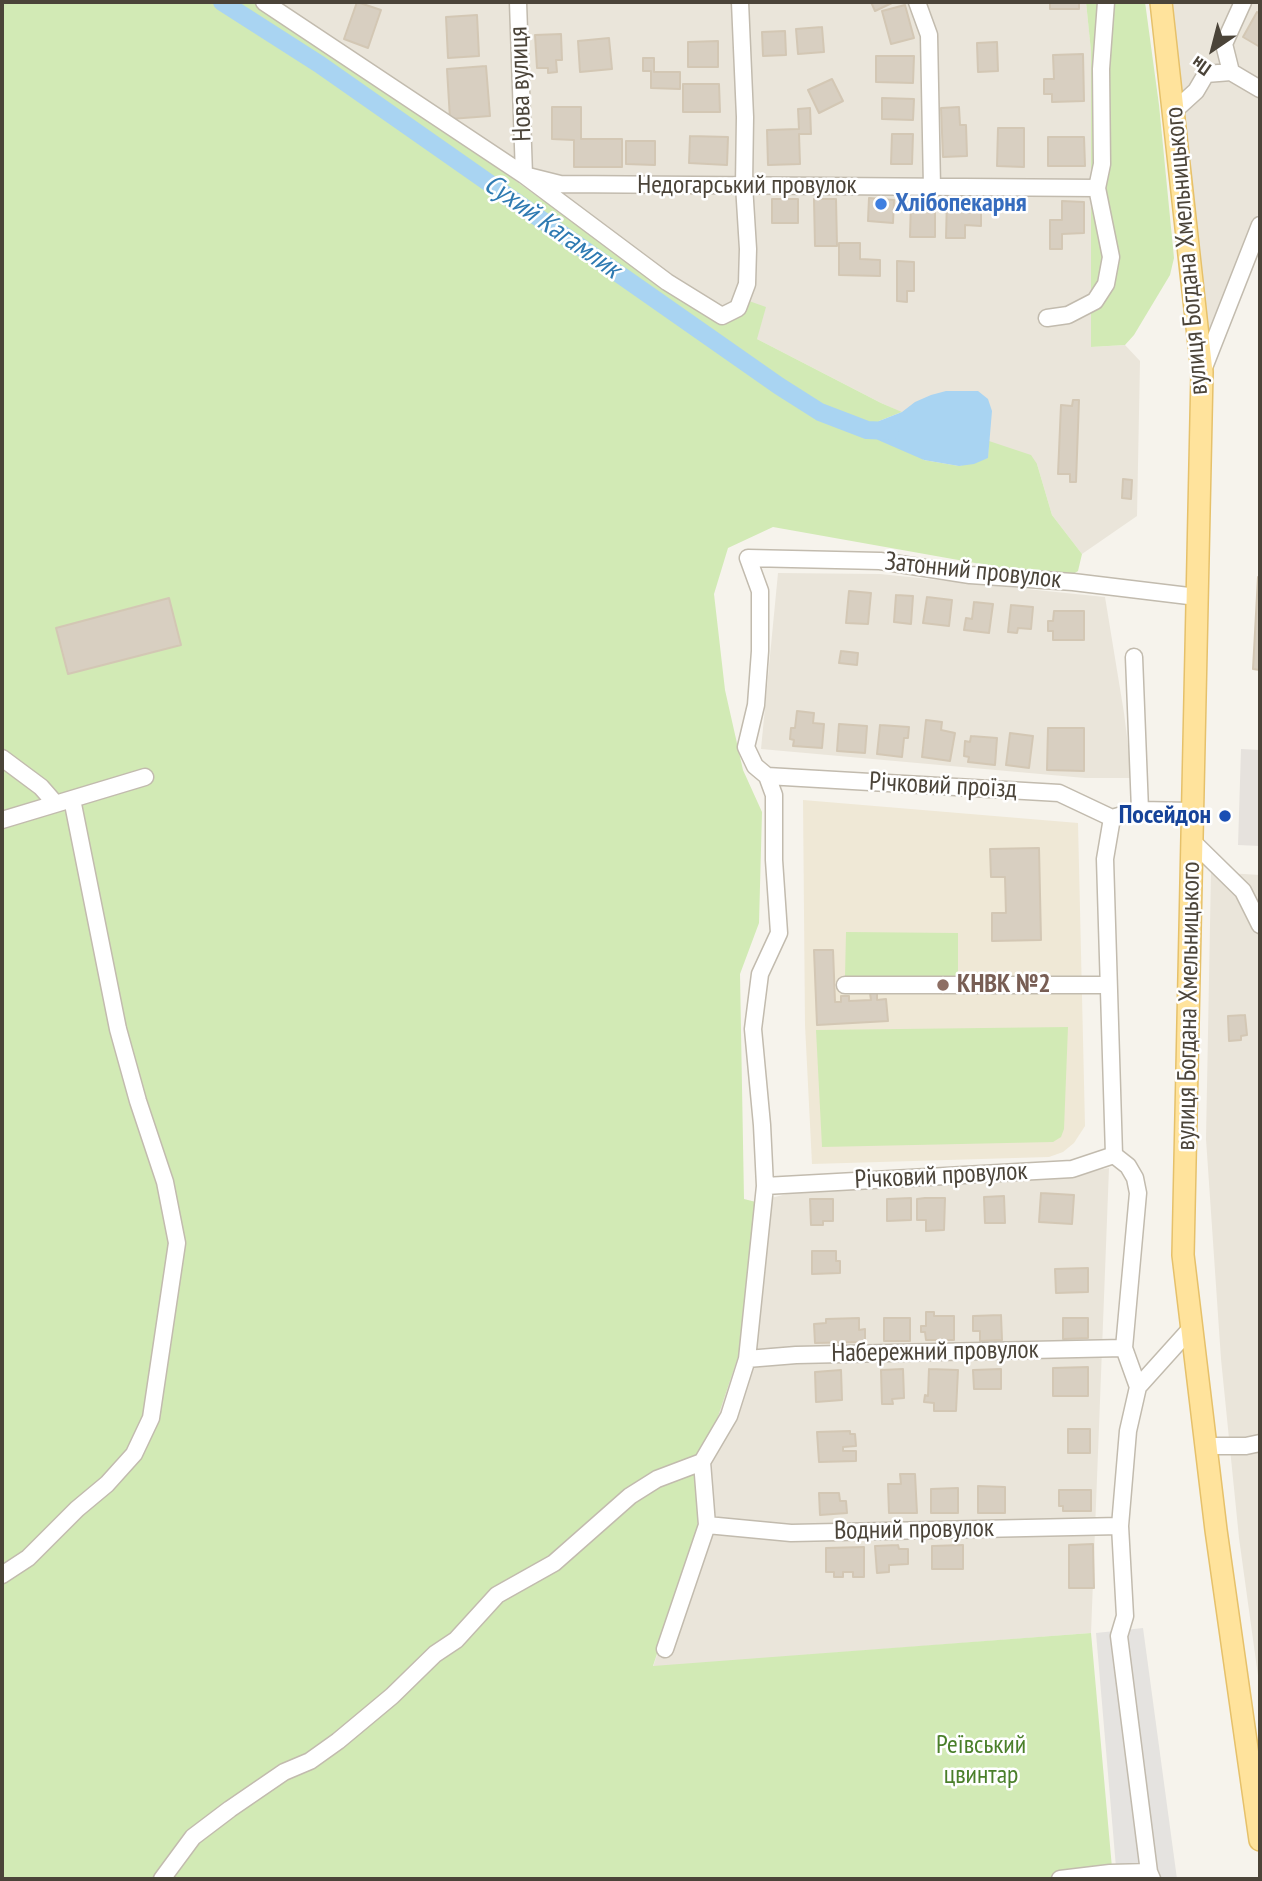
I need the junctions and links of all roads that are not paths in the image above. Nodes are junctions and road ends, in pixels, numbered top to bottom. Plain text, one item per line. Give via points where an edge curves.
1 (264, 2) edge
2 (518, 2) edge
3 (740, 2) edge
4 (917, 2) edge
5 (1106, 2) edge
6 (1161, 2) edge
7 (1243, 2) edge
8 (1224, 44) junction
9 (1231, 72) junction
10 (1206, 74) junction
11 (1260, 89) edge
12 (1174, 111) junction
13 (524, 175) junction
14 (744, 185) junction
15 (932, 187) junction
16 (1097, 188) junction
17 (1260, 225) edge
18 (1047, 318) dead end
19 (1202, 372) junction
20 (1197, 597) junction
21 (1134, 657) dead end
22 (2, 758) edge
23 (768, 776) junction
24 (145, 777) dead end
25 (72, 799) junction
26 (55, 803) junction
27 (1140, 810) junction
28 (1192, 811) junction
29 (1112, 818) junction
30 (2, 820) edge
31 (1191, 840) junction
32 (1260, 925) edge
33 (845, 985) dead end
34 (1108, 985) junction
35 (1114, 1155) junction
36 (765, 1186) junction
37 (1192, 1327) junction
38 (1124, 1348) junction
39 (747, 1359) junction
40 (1138, 1387) junction
41 (1260, 1443) edge
42 (1206, 1446) junction
43 (702, 1462) junction
44 (707, 1525) junction
45 (1120, 1526) junction
46 (2, 1575) edge
47 (665, 1649) dead end
48 (1260, 1840) edge
49 (1151, 1876) edge
50 (1091, 1878) edge
51 (162, 1879) edge
52 (1060, 1879) edge

1 - 13 street
2 - 13 street, Нова вулиця
3 - 14 street
4 - 15 street via 929,35
5 - 16 street via 1102,164
6 - 12 main road, вулиця Богдана Хмельницького
7 - 8 street
8 - 9 street
8 - 10 street
9 - 10 street
9 - 11 street
10 - 12 street via 1196,91
12 - 19 main road, вулиця Богдана Хмельницького
13 - 14 street, Недогарський провулок via 560,184
13 - 14 street, Нова вулиця via 667,282 722,316 738,308 747,284
14 - 15 street, Недогарський провулок
15 - 16 street, Недогарський провулок
16 - 18 street via 1111,257 1106,284 1095,302 1068,315
17 - 19 street
19 - 20 main road, вулиця Богдана Хмельницького
20 - 23 street, Затонний провулок via 970,575 880,561 748,558 760,591 760,651 747,747 755,766
20 - 28 main road, вулиця Богдана Хмельницького
21 - 27 street
22 - 26 street
23 - 29 street, Річковий проїзд via 1059,793
23 - 36 street via 774,795 779,933 760,974 752,1029
24 - 25 street
25 - 26 street
25 - 46 street via 118,1029 165,1182 177,1243 151,1418 134,1454 28,1558
26 - 30 street
27 - 28 street
27 - 29 street
28 - 31 main road, вулиця Богдана Хмельницького
29 - 34 street via 1105,859
31 - 32 street via 1243,891
31 - 37 main road, вулиця Богдана Хмельницького via 1183,1255
33 - 34 street
34 - 35 street
35 - 36 street, Річковий провулок via 1072,1169
35 - 38 street via 1128,1166 1138,1194
36 - 39 street
37 - 40 street
37 - 42 main road, вулиця Богдана Хмельницького
38 - 39 street, Набережний провулок
38 - 40 street
39 - 43 street via 729,1416
40 - 45 street via 1128,1431
41 - 42 street
42 - 48 main road, вулиця Богдана Хмельницького
43 - 44 street
43 - 51 street via 657,1479 630,1496 554,1563 497,1595 456,1640 338,1741 252,1793 193,1838
44 - 45 street, Водний провулок via 791,1533
44 - 47 street
45 - 49 street via 1125,1616 1119,1636
49 - 50 street
50 - 52 street

